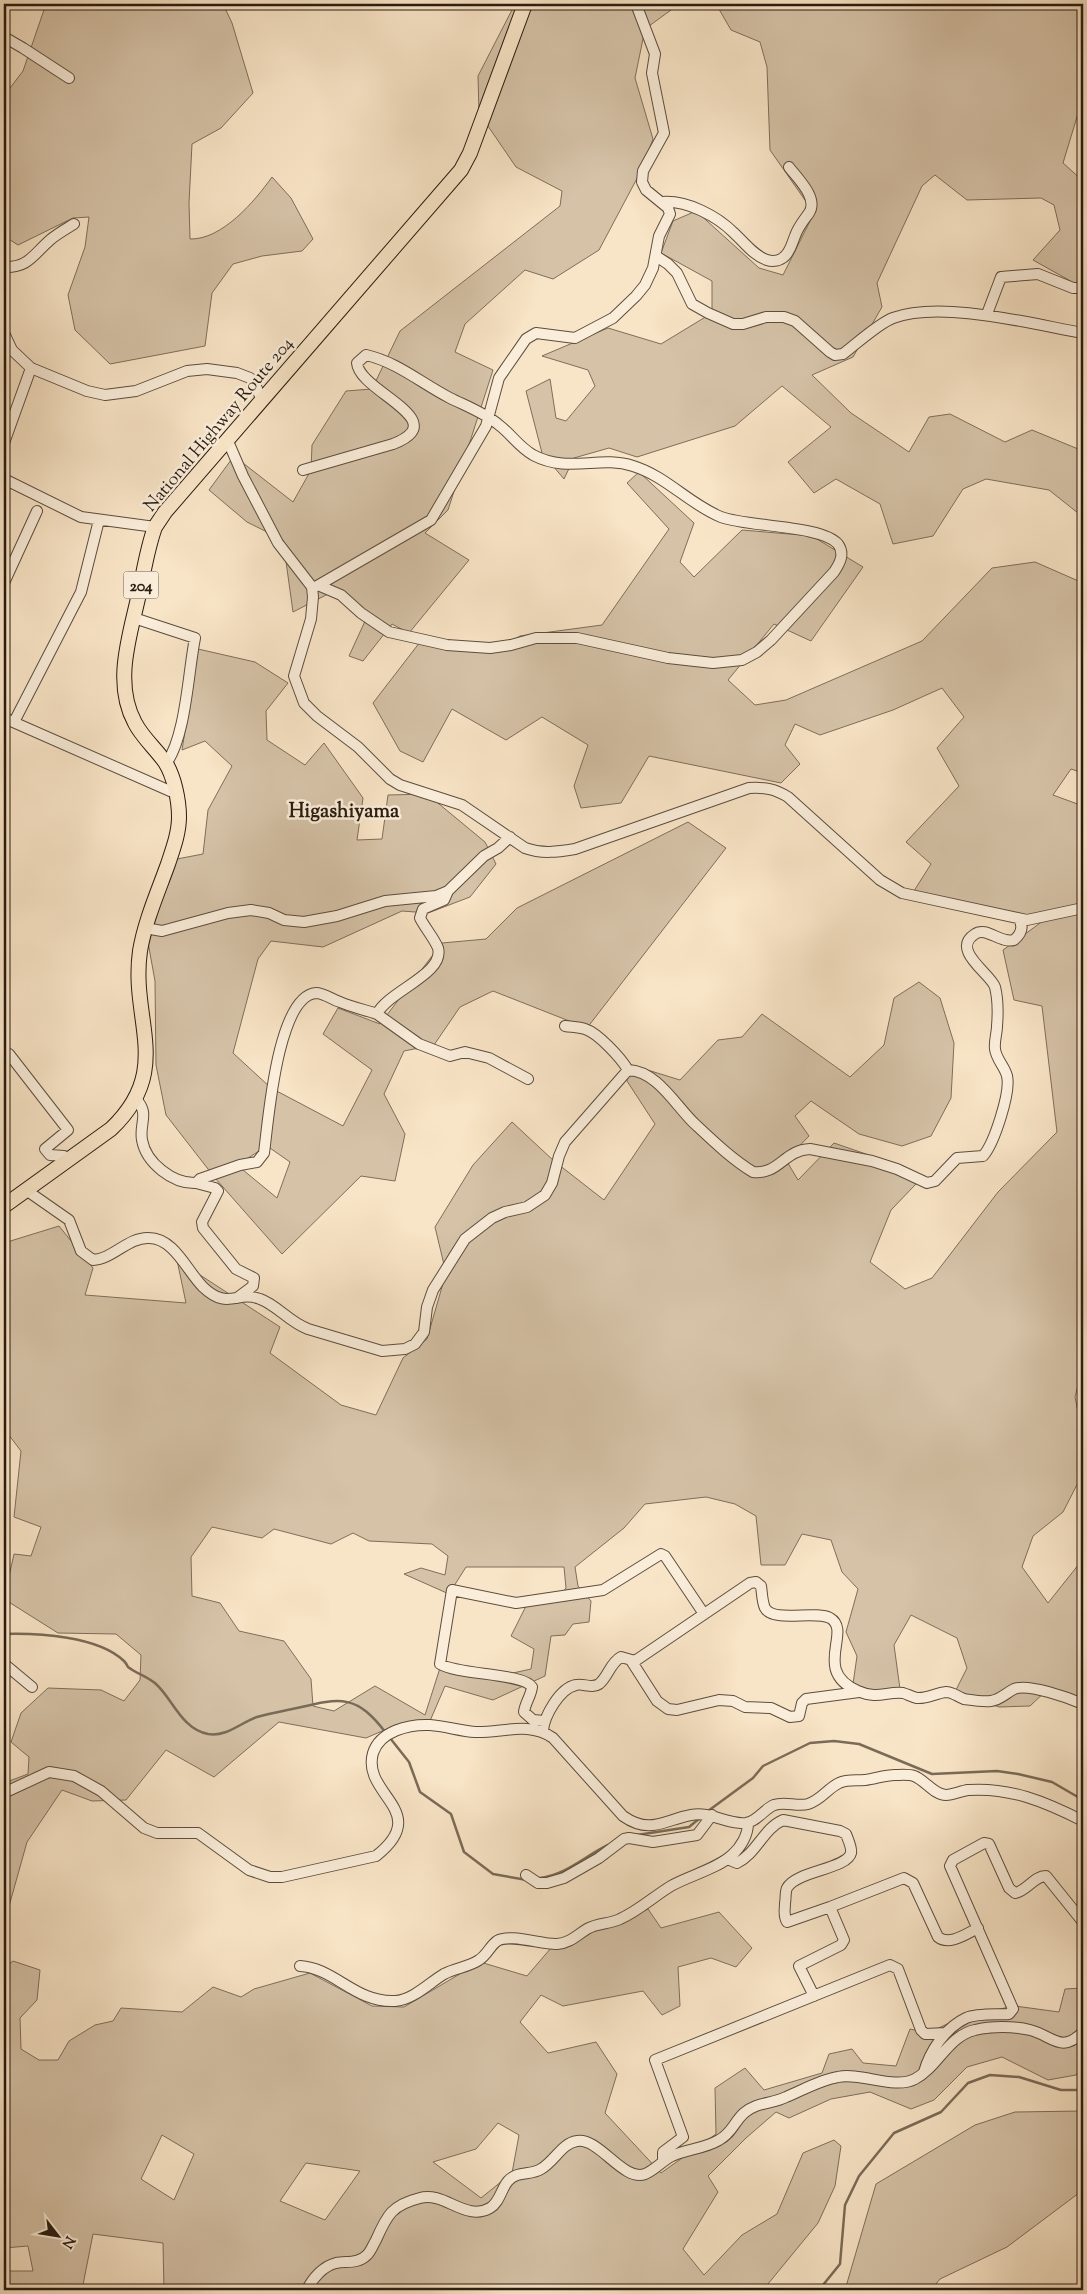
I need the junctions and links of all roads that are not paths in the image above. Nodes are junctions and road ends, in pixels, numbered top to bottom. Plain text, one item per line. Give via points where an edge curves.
1 (525, 4) edge
2 (636, 4) edge
3 (4, 37) edge
4 (68, 78) dead end
5 (789, 167) dead end
6 (662, 202) junction
7 (74, 224) dead end
8 (656, 256) junction
9 (4, 267) edge
10 (1083, 288) edge
11 (987, 314) junction
12 (4, 333) edge
13 (1083, 333) edge
14 (31, 368) junction
15 (262, 400) junction
16 (489, 418) junction
17 (7, 422) edge
18 (227, 439) junction
19 (4, 443) edge
20 (304, 470) dead end
21 (4, 479) edge
22 (37, 512) dead end
23 (99, 520) junction
24 (155, 527) junction
25 (4, 583) edge
26 (316, 586) junction
27 (134, 618) junction
28 (9, 720) edge
29 (166, 764) junction
30 (176, 792) junction
31 (510, 838) junction
32 (448, 891) junction
33 (1083, 908) edge
34 (1019, 919) junction
35 (145, 928) junction
36 (377, 1014) junction
37 (565, 1026) dead end
38 (4, 1058) edge
39 (628, 1070) junction
40 (528, 1079) dead end
41 (136, 1099) junction
42 (69, 1159) junction
43 (196, 1183) junction
44 (26, 1190) junction
45 (4, 1206) edge
46 (234, 1300) junction
47 (704, 1614) junction
48 (632, 1662) junction
49 (4, 1667) edge
50 (32, 1687) dead end
51 (860, 1692) junction
52 (1083, 1704) edge
53 (544, 1726) junction
54 (4, 1791) edge
55 (712, 1815) junction
56 (1083, 1821) edge
57 (748, 1823) junction
58 (730, 1856) junction
59 (526, 1875) dead end
60 (830, 1907) junction
61 (1083, 1922) edge
62 (978, 1928) junction
63 (300, 1966) dead end
64 (814, 1996) junction
65 (1083, 2032) edge
66 (946, 2033) junction
67 (923, 2073) junction
68 (663, 2160) junction
69 (306, 2290) edge

1 - 15 highway, National Highway Route 204 / 204 via 461,170
2 - 6 street via 654,54 652,73 664,133 643,172 642,182 646,190
3 - 4 street
5 - 6 street via 808,193 812,209 786,255 778,260 765,260 758,256 732,231 692,207 676,201
6 - 8 street via 670,214 659,236
7 - 9 street via 52,238 26,263
8 - 11 street via 677,273 692,304 733,324 784,317 795,321 835,355 842,354 892,318 921,312
8 - 16 street via 645,285 613,318 575,338 536,333 526,339 499,378
10 - 11 street via 1073,288 1038,274 1001,277
11 - 13 street
12 - 14 street via 12,350
14 - 15 street via 105,395 136,390 187,371 207,369 237,373 256,384
14 - 17 street
15 - 18 highway, National Highway Route 204 / 204
16 - 20 street via 393,364 366,355 357,363 361,376 406,411 412,420 412,433 393,444
16 - 26 street via 431,520
16 - 26 street via 526,451 543,460 575,465 626,464 660,479 696,504 722,517 824,536 838,545 840,564 771,640 749,657 734,662 678,659 556,637 490,648 447,645 390,632 341,595
17 - 19 street
18 - 24 highway, National Highway Route 204 / 204
18 - 26 street via 278,543
21 - 23 street via 71,513
22 - 25 street
23 - 24 street
23 - 28 street via 81,592
24 - 27 highway, National Highway Route 204 / 204
26 - 31 street via 311,619 294,676 304,703 358,747 390,779 462,804
27 - 29 highway, National Highway Route 204 / 204 via 125,661 125,693 135,723
27 - 29 street via 195,638 181,728
28 - 30 street
29 - 30 highway, National Highway Route 204 / 204
30 - 35 highway, National Highway Route 204 / 204 via 180,817 176,840
31 - 32 street via 484,856
31 - 34 street via 536,852 575,849 749,788 762,787 788,797 890,887 922,899
32 - 35 street via 436,896 385,902 304,922 250,910 162,931
32 - 36 street via 444,900 423,909 420,918 438,948 434,965 421,979 400,990
33 - 34 street via 1035,919
34 - 39 street via 1022,930 1014,940 1003,941 980,932 971,937 968,950 973,962 995,989 998,1024 995,1049 1008,1083 1000,1117 983,1156 957,1158 935,1181 927,1183 872,1161 810,1149 792,1153 770,1171 753,1172 695,1124 655,1082 645,1074
35 - 41 highway, National Highway Route 204 / 204 via 139,978 146,1061
36 - 40 street via 419,1044 450,1056 464,1052 489,1058
36 - 43 street via 321,994 314,993 302,1000 279,1052 261,1159
37 - 39 street via 586,1029 605,1043
38 - 42 street via 9,1054 68,1130 45,1149 50,1155
39 - 46 street via 565,1142 552,1183 544,1195 527,1207 492,1218 465,1239 433,1290 424,1332 415,1344 405,1349 382,1351 298,1326 261,1299
41 - 42 highway, National Highway Route 204 / 204 via 126,1115 111,1129
41 - 43 street via 142,1106 142,1141 149,1154 160,1168 177,1180 185,1184
42 - 44 highway, National Highway Route 204 / 204
43 - 46 street via 218,1191 202,1222 203,1228 236,1269 254,1278 252,1286
44 - 45 highway, National Highway Route 204 / 204
44 - 46 street via 69,1220 86,1257 101,1260 132,1242 160,1239 203,1287 224,1300
47 - 48 street
47 - 51 street via 756,1582 761,1586 769,1613 830,1618 838,1635 834,1664 837,1676 846,1686
47 - 53 street via 662,1554 603,1590 516,1603 452,1590 440,1664 530,1683 532,1693 524,1712
48 - 51 street via 657,1701 668,1709 678,1710 718,1700 733,1701 745,1707 771,1708 790,1717 799,1716 806,1699
48 - 53 street via 621,1656 599,1684 569,1687 553,1705
49 - 50 street
51 - 52 street via 879,1696 902,1693 916,1698 946,1692 963,1699 990,1702 1024,1687
53 - 54 street via 475,1732 430,1725 400,1728 387,1735 373,1754 372,1766 376,1782 398,1816 397,1828 389,1844 376,1856 282,1878 270,1878 249,1870 198,1833 157,1833 144,1828 101,1790 74,1776 48,1772
53 - 55 street via 623,1816 634,1824 660,1825 690,1815
55 - 57 street via 736,1823
55 - 59 street via 696,1835 653,1842 624,1839 600,1858 547,1884 538,1883
56 - 57 street via 1022,1794 974,1790 945,1795 913,1776 896,1775 847,1781 805,1805 776,1804
57 - 58 street via 748,1833
58 - 60 street via 738,1863 747,1858 775,1823 783,1820 846,1834 851,1850 846,1860 791,1883 787,1888 785,1920 790,1922
58 - 63 street via 671,1886 630,1914 588,1928 573,1940 558,1944 497,1941 478,1962 445,1974 413,1995 397,2001 380,2001 357,1993 331,1976
60 - 62 street via 904,1878 913,1883 942,1941
60 - 64 street via 844,1940 841,1945 799,1966
61 - 62 street via 1046,1876 1015,1893 1009,1888 989,1844 984,1843 952,1860 950,1866
62 - 66 street via 1013,2009 1012,2012 967,2017
64 - 66 street via 890,1965 895,1966 921,2030 925,2034
64 - 68 street via 655,2060 683,2137 662,2152
65 - 67 street via 1065,2044 1017,2027 976,2030 964,2034
66 - 67 street via 928,2057
67 - 68 street via 914,2080 901,2082 850,2075 837,2077 784,2099 752,2108 722,2139
68 - 69 street via 644,2175 636,2174 588,2142 577,2140 567,2145 541,2170 515,2175 488,2209 466,2211 431,2197 396,2206 365,2257 322,2270

